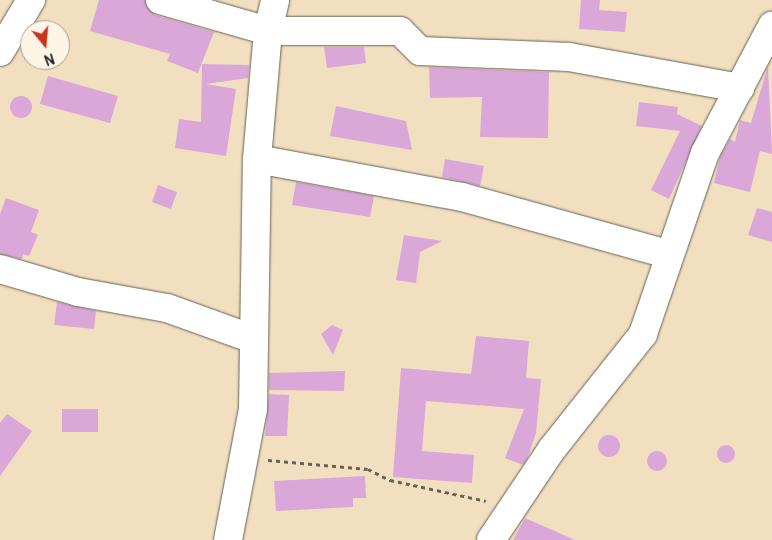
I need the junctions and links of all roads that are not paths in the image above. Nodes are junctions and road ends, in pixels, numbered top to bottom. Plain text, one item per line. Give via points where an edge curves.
1 (31, 0) edge
2 (160, 0) edge
3 (275, 0) edge
4 (772, 26) edge
5 (268, 32) junction
6 (0, 52) edge
7 (740, 88) junction
8 (257, 159) junction
9 (668, 254) junction
10 (0, 269) edge
11 (253, 339) junction
12 (228, 540) edge
13 (491, 540) edge

1 - 6 street
2 - 5 street
3 - 5 street
4 - 7 street
5 - 7 street via 390,29 400,31 420,51 569,57
5 - 8 street
7 - 9 street via 705,153
8 - 9 street via 462,197
8 - 11 street via 259,235
9 - 13 street via 643,334 510,507
10 - 11 street via 78,292 167,308
11 - 12 street via 253,409

